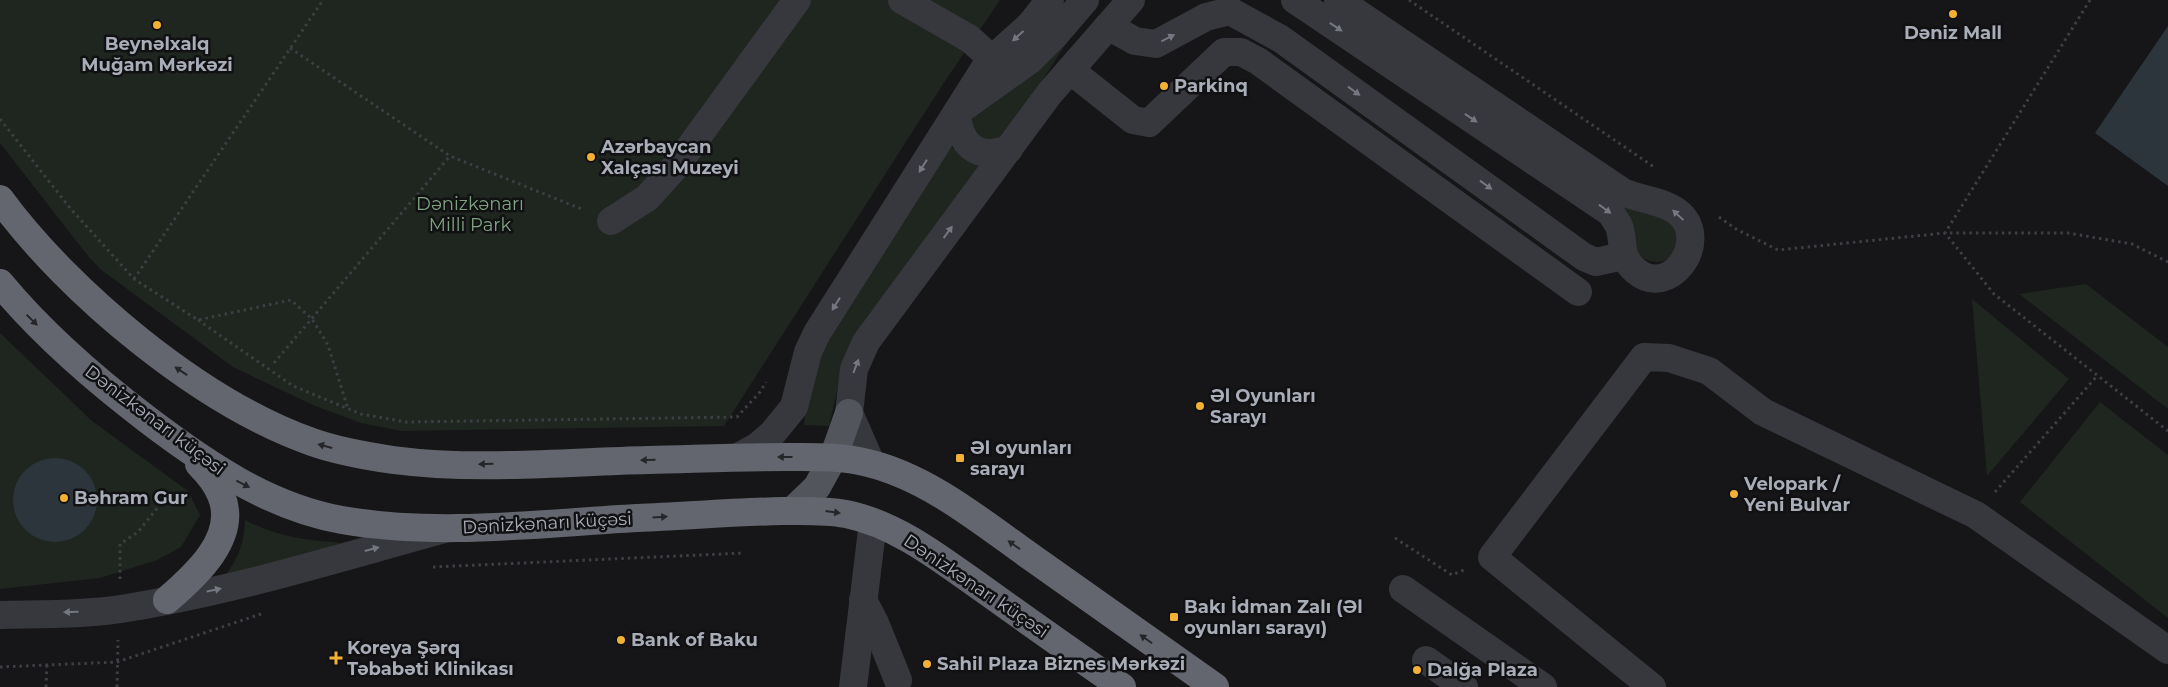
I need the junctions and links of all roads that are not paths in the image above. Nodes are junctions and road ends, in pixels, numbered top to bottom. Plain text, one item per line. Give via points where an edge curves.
1 (797, 0) edge
2 (902, 0) edge
3 (1050, 0) edge
4 (1085, 0) edge
5 (1131, 0) edge
6 (1296, 0) edge
7 (1338, 0) edge
8 (1108, 13) edge
9 (992, 59) junction
10 (1070, 70) junction
11 (1049, 94) junction
12 (957, 112) junction
13 (1009, 149) junction
14 (0, 199) edge
15 (612, 221) road end
16 (1623, 256) junction
17 (0, 283) edge
18 (1578, 292) dead end
19 (848, 414) junction
20 (185, 448) junction
21 (738, 456) junction
22 (832, 458) junction
23 (871, 464) junction
24 (792, 511) junction
25 (873, 522) junction
26 (451, 528) junction
27 (1403, 589) dead end
28 (166, 600) junction
29 (863, 600) junction
30 (0, 615) edge
31 (2168, 650) edge
32 (1426, 660) dead end
33 (898, 680) dead end
34 (853, 687) edge
35 (1122, 687) edge
36 (1215, 687) edge
37 (1464, 687) edge
38 (1543, 687) edge
39 (1652, 687) edge

1 - 15 street via 677,165 647,198
2 - 9 street via 970,39
3 -> 9 street via 1030,25
4 - 12 street via 1030,60
5 - 8 street
6 -> 16 street via 1611,213 1619,226
16 -> 7 street via 1636,272 1651,277 1670,276 1684,263 1689,246 1688,226 1669,207 1624,192
8 - 10 street
8 - 11 street via 1093,18
8 -> 16 street via 1135,41 1156,44 1206,17 1230,11 1281,39 1584,257 1596,262
9 - 12 street
10 - 11 street
10 - 18 street via 1133,120 1149,123 1224,52 1241,52 1258,61
11 - 13 street
12 - 13 street via 962,139 973,149 995,154
12 -> 21 street via 817,333 808,352 794,407 772,434
19 -> 13 street via 854,369 866,342
21 -> 14 highway via 452,465 393,460 312,442 224,399 160,357 96,304 54,263
17 -> 20 highway, Dənizkənarı küçəsi via 66,352
19 - 22 main road
19 - 23 street
20 -> 26 highway, Dənizkənarı küçəsi via 235,480 303,510 340,520 386,526
20 - 28 highway via 215,482 226,513 218,540 203,568
22 -> 21 highway
22 - 23 highway
22 - 24 main road via 817,487
36 -> 23 highway via 969,513 911,479
24 -> 25 highway, Dənizkənarı küçəsi via 823,511
26 -> 24 highway, Dənizkənarı küçəsi
25 - 29 street
25 - 35 highway, Dənizkənarı küçəsi via 939,558
28 -> 26 street via 256,581
27 - 38 street
28 -> 30 street via 120,609
29 - 33 street
29 - 34 street
31 - 39 street via 1976,515 1763,412 1709,371 1656,356 1644,357 1492,557
32 - 37 street

